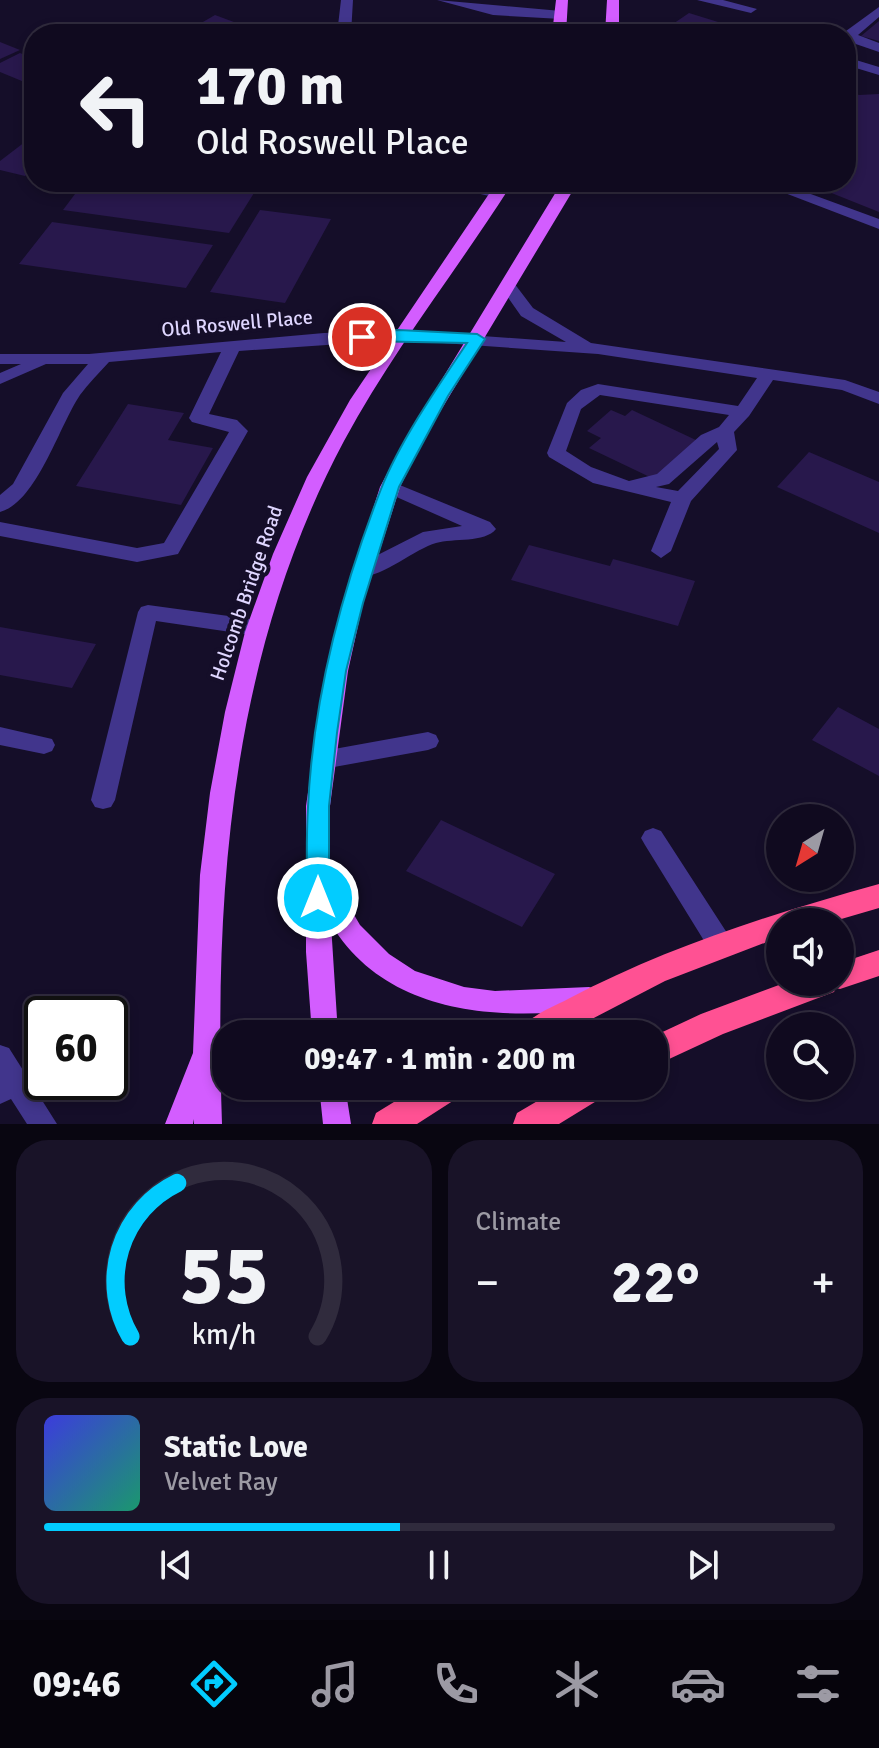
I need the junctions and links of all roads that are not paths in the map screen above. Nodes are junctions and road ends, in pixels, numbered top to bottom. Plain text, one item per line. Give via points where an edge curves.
1 (443, 0) edge
2 (562, 0) edge
3 (613, 0) edge
4 (703, 0) edge
5 (751, 9) dead end
6 (879, 11) edge
7 (561, 15) junction
8 (560, 24) edge
9 (614, 24) edge
10 (856, 30) edge
11 (856, 39) edge
12 (879, 48) edge
13 (856, 64) edge
14 (879, 71) edge
15 (499, 192) edge
16 (564, 192) edge
17 (791, 192) edge
18 (879, 224) edge
19 (508, 286) junction
20 (399, 335) junction
21 (477, 339) junction
22 (233, 346) junction
23 (598, 349) junction
24 (104, 357) junction
25 (0, 359) edge
26 (43, 361) junction
27 (767, 376) junction
28 (0, 379) edge
29 (879, 398) edge
30 (743, 412) junction
31 (725, 431) junction
32 (390, 487) junction
33 (625, 487) junction
34 (682, 498) junction
35 (0, 506) edge
36 (0, 529) edge
37 (661, 551) dead end
38 (363, 571) junction
39 (257, 628) junction
40 (0, 736) edge
41 (428, 741) dead end
42 (44, 745) dead end
43 (323, 760) junction
44 (103, 800) dead end
45 (653, 838) dead end
46 (317, 871) junction
47 (879, 896) edge
48 (837, 908) edge
49 (766, 929) edge
50 (720, 944) junction
51 (879, 963) edge
52 (854, 971) edge
53 (601, 996) junction
54 (786, 996) edge
55 (324, 1020) edge
56 (559, 1020) edge
57 (668, 1045) edge
58 (205, 1051) junction
59 (0, 1057) edge
60 (8, 1086) edge
61 (334, 1100) edge
62 (426, 1100) edge
63 (570, 1100) edge
64 (538, 1120) edge
65 (43, 1124) edge
66 (179, 1124) edge
67 (208, 1124) edge
68 (337, 1124) edge
69 (388, 1124) edge

1 - 7 street via 493,11
2 - 7 main road
3 - 9 main road
4 - 5 street
6 - 10 street
7 - 8 main road
11 - 12 street
13 - 14 street
15 - 20 main road, Holcomb Bridge Road
16 - 19 main road
17 - 18 street
19 - 21 main road
19 - 23 street via 541,322
20 - 21 street, Old Roswell Place
20 - 22 street, Old Roswell Place
20 - 39 main road, Holcomb Bridge Road via 317,475
21 - 23 street, Old Roswell Place
21 - 32 main road
22 - 24 street, Old Roswell Place
22 - 36 street via 198,418 231,424 239,431 171,549 137,555
23 - 27 street
24 - 26 street, Old Roswell Place
24 - 35 street via 72,393 20,488
25 - 26 street, Old Roswell Place
26 - 28 street
27 - 29 street via 845,385
27 - 30 street
30 - 31 street
30 - 33 street via 598,389 581,395 573,402 556,453 571,467
31 - 33 street via 708,439 662,480
31 - 34 street via 728,450
32 - 38 main road
32 - 38 street via 486,529 430,537
33 - 34 street
34 - 37 street
38 - 43 main road via 337,671
39 - 44 street via 148,612
39 - 58 main road, Holcomb Bridge Road via 231,724 218,800
40 - 42 street
41 - 43 street
43 - 46 main road
45 - 50 street
46 - 53 main road via 357,941 403,978 435,992 492,1003
46 - 55 main road
47 - 48 highway
49 - 50 highway
50 - 53 highway
51 - 52 highway
53 - 56 highway
54 - 57 highway
58 - 66 main road
58 - 67 main road, Holcomb Bridge Road
59 - 60 street
60 - 65 street
61 - 68 main road
62 - 69 highway
63 - 64 highway

